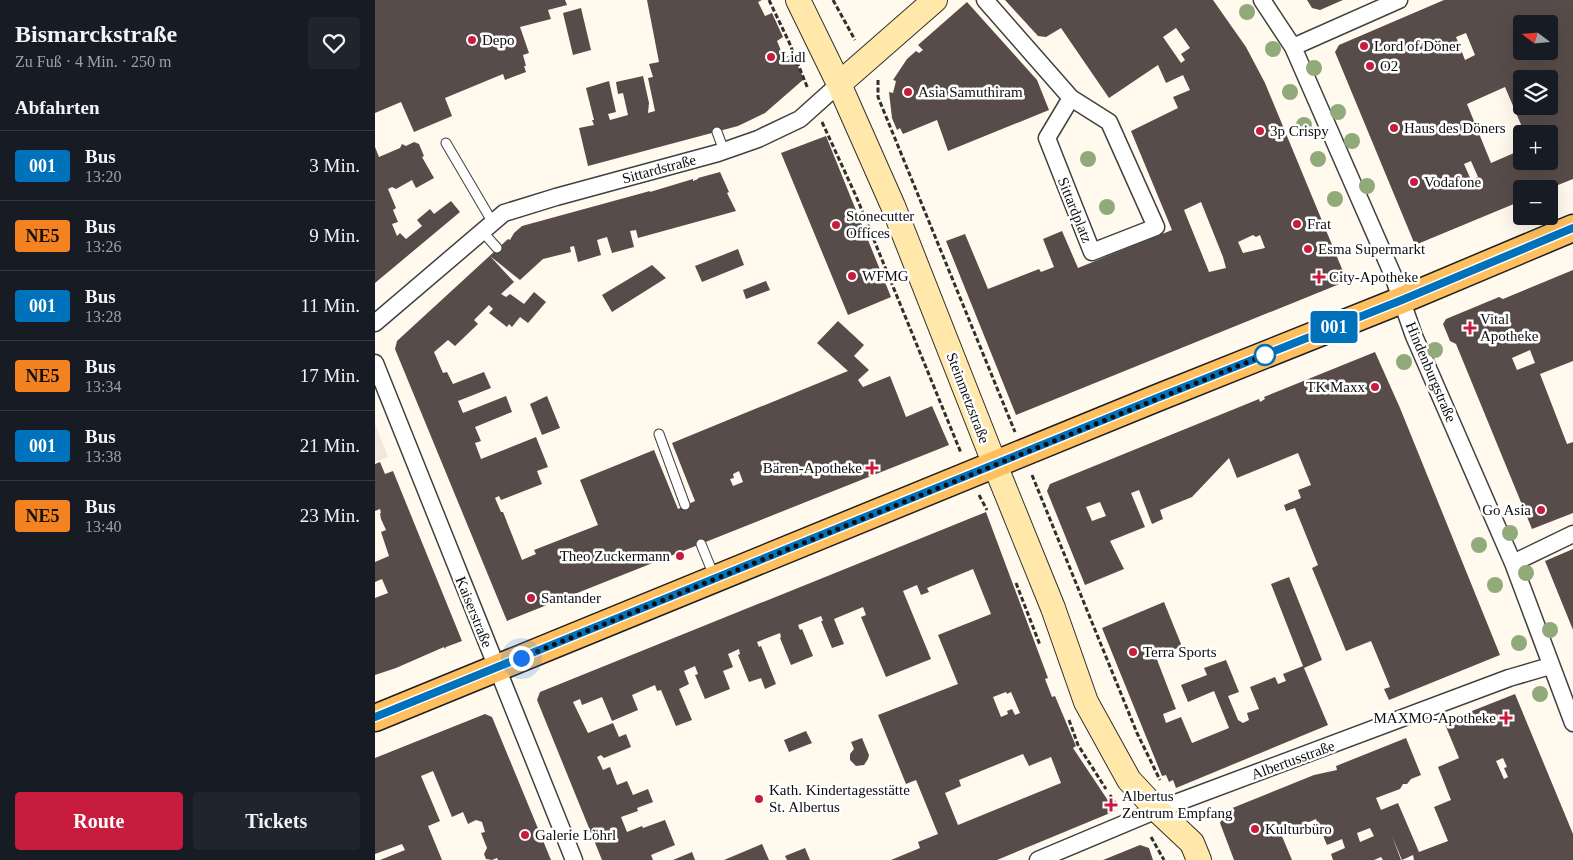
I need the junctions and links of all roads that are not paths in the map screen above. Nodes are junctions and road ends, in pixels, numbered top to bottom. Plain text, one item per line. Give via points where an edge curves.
1 (798, 0) edge
2 (935, 0) edge
3 (985, 0) edge
4 (1262, 0) edge
5 (1399, 0) edge
6 (1293, 47) junction
7 (839, 84) junction
8 (1071, 98) junction
9 (717, 132) dead end
10 (446, 143) dead end
11 (724, 151) junction
12 (488, 227) junction
13 (1573, 228) edge
14 (497, 248) dead end
15 (1402, 300) junction
16 (375, 323) edge
17 (375, 363) edge
18 (659, 434) dead end
19 (995, 465) junction
20 (685, 506) dead end
21 (1573, 534) edge
22 (701, 544) dead end
23 (1513, 563) junction
24 (715, 578) junction
25 (1550, 666) junction
26 (496, 668) junction
27 (375, 718) edge
28 (1573, 723) edge
29 (1157, 810) junction
30 (574, 860) edge
31 (1038, 860) edge
32 (1199, 860) edge

1 - 7 main road, Steinmetzstraße
2 - 7 main road, Sittardstraße
3 - 8 street, Sittardplatz
4 - 6 street, Hindenburgstraße
5 - 6 street
6 - 15 street, Hindenburgstraße
7 - 11 street, Sittardstraße via 800,119
7 - 19 main road, Steinmetzstraße via 893,206
8 - 8 street, Sittardplatz via 1109,122 1156,227 1092,252 1047,138
9 - 11 lane
10 - 12 lane
11 - 12 street, Sittardstraße via 513,210 504,213
12 - 14 lane
12 - 16 street, Sittardstraße
13 - 15 main road
15 - 19 main road
15 - 23 street, Hindenburgstraße
17 - 26 street, Kaiserstraße
18 - 20 lane
19 - 24 main road
19 - 29 main road, Steinmetzstraße via 1053,608 1086,702 1129,780
21 - 23 street
22 - 24 lane
23 - 25 street, Hindenburgstraße
24 - 26 main road
25 - 28 street, Hindenburgstraße
25 - 29 street, Albertusstraße via 1509,678
26 - 27 main road
26 - 30 street, Kaiserstraße
29 - 31 street, Albertusstraße
29 - 32 main road, Steinmetzstraße via 1192,843

